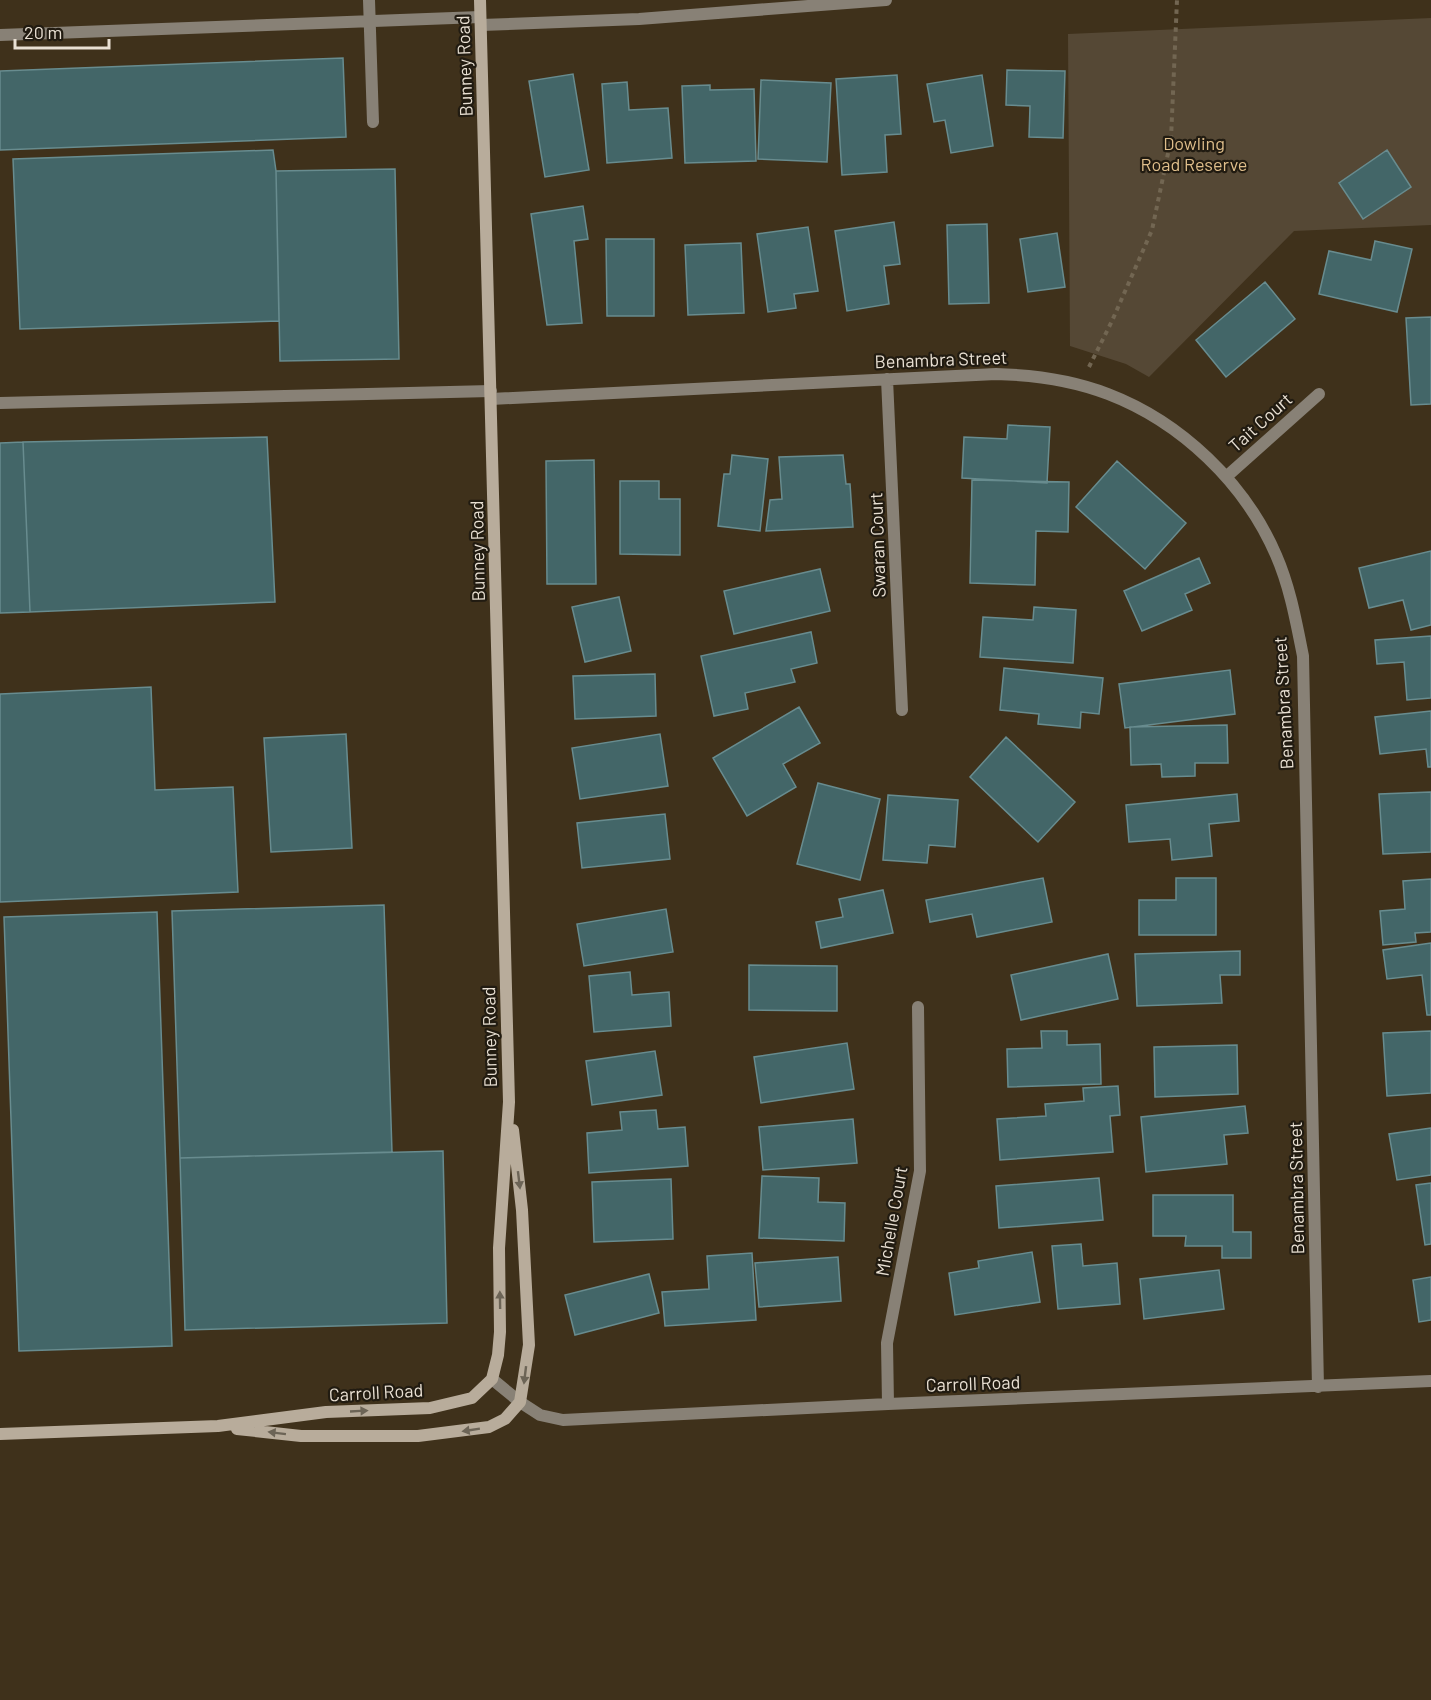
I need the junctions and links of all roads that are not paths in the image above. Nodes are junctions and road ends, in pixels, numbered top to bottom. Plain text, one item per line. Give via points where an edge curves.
1 (369, 0) edge
2 (480, 0) edge
3 (886, 0) edge
4 (370, 21) junction
5 (480, 21) junction
6 (0, 35) edge
7 (373, 122) dead end
8 (887, 379) junction
9 (1318, 394) dead end
10 (491, 395) junction
11 (0, 403) edge
12 (1227, 477) junction
13 (902, 710) dead end
14 (918, 1006) dead end
15 (509, 1102) junction
16 (492, 1379) junction
17 (1431, 1382) edge
18 (1318, 1387) junction
19 (520, 1402) junction
20 (888, 1404) junction
21 (218, 1426) junction
22 (0, 1434) edge

1 - 4 street
2 - 5 street, Bunney Road
3 - 5 street via 639,19
4 - 5 street
4 - 6 street
4 - 7 street
5 - 10 street, Bunney Road
8 - 10 street, Benambra Street
8 - 12 street, Benambra Street via 1005,374 1080,385 1152,414 1192,443
8 - 13 street, Swaran Court
9 - 12 street, Tait Court
10 - 11 street, Benambra Street
10 - 15 street, Bunney Road
12 - 18 street, Benambra Street via 1275,553 1293,603 1303,656
14 - 20 street, Michelle Court via 920,1171 887,1343
16 -> 15 street, Bunney Road via 500,1332 499,1248
15 -> 19 street, Bunney Road via 522,1209 529,1345
16 - 19 street, Carroll Road
21 -> 16 street, Carroll Road via 326,1413 430,1408 472,1398
17 - 18 street, Carroll Road
18 - 20 street, Carroll Road
19 - 20 street, Carroll Road via 540,1414 563,1420
19 -> 21 street, Carroll Road via 505,1419 489,1427 418,1436 301,1436
21 - 22 street, Carroll Road

